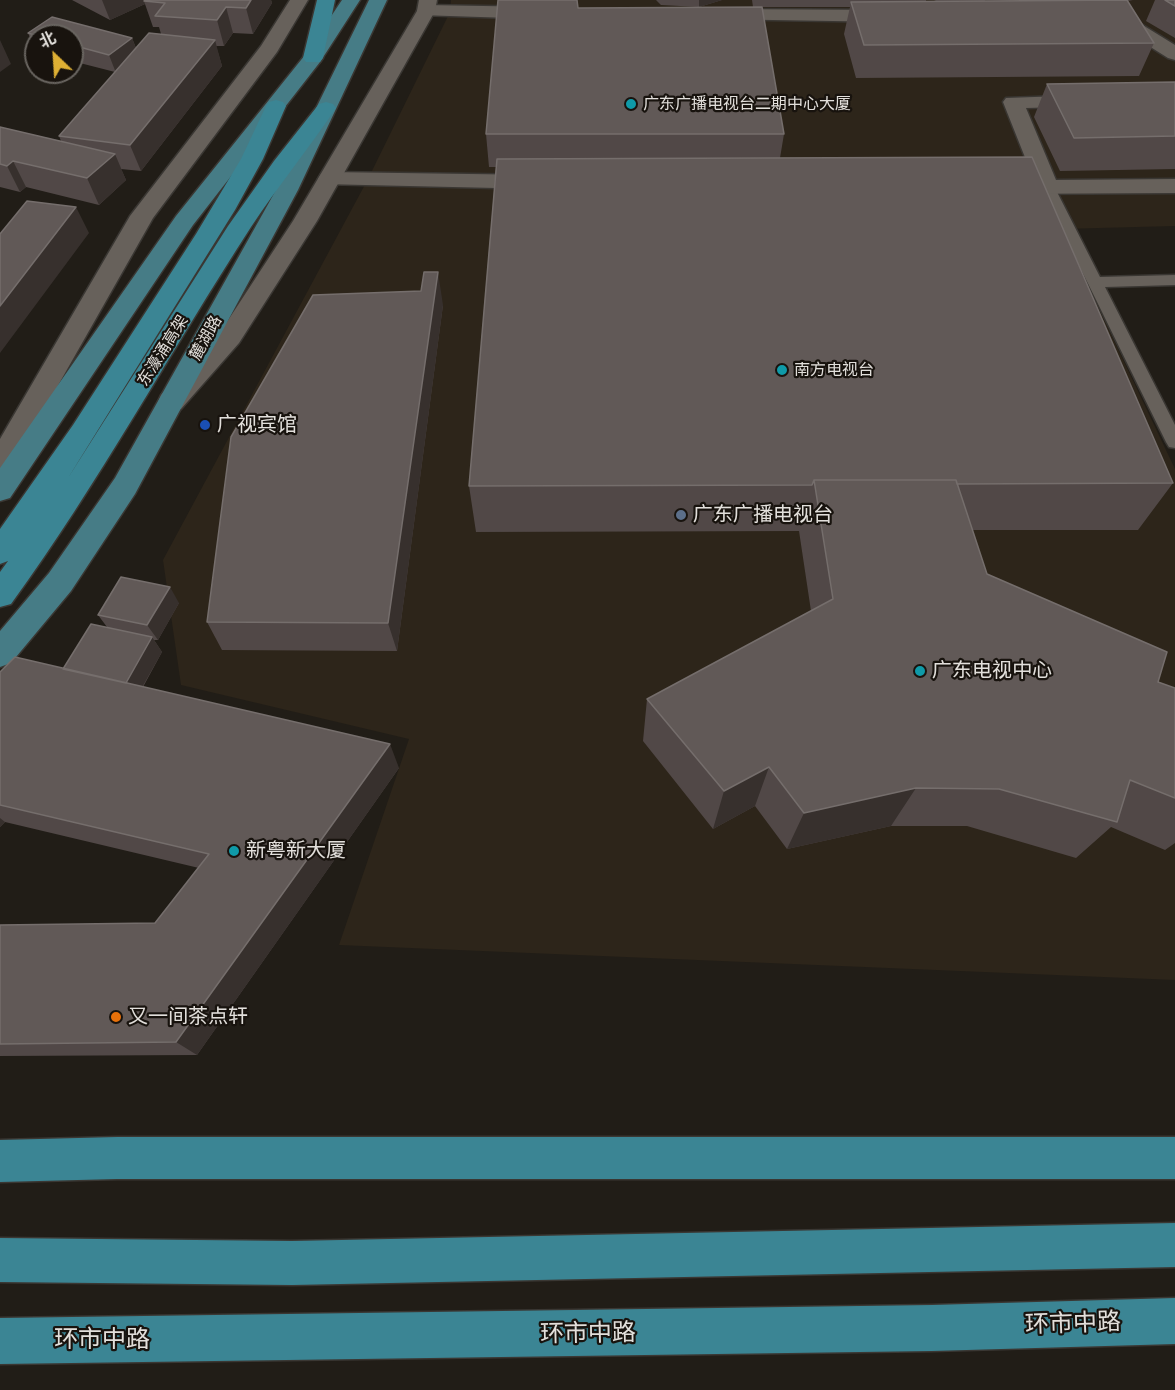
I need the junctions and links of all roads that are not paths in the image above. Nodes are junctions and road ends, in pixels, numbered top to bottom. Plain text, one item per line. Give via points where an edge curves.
1 (299, 0) edge
2 (326, 0) edge
3 (351, 0) edge
4 (378, 0) edge
5 (427, 6) edge
6 (1085, 9) edge
7 (563, 14) edge
8 (702, 15) edge
9 (915, 16) edge
10 (1175, 54) edge
11 (313, 58) junction
12 (1175, 98) edge
13 (276, 106) junction
14 (326, 108) junction
15 (329, 179) junction
16 (559, 182) edge
17 (1175, 186) edge
18 (976, 187) edge
19 (1048, 188) junction
20 (1175, 280) edge
21 (1095, 282) junction
22 (170, 404) junction
23 (1175, 442) edge
24 (0, 463) edge
25 (0, 490) edge
26 (0, 552) edge
27 (0, 595) edge
28 (0, 654) edge
29 (1175, 1158) edge
30 (0, 1161) edge
31 (1175, 1245) edge
32 (0, 1260) edge
33 (1175, 1321) edge
34 (0, 1341) edge

1 - 24 street via 270,48 142,216
2 - 11 highway
3 - 11 main road
4 - 14 main road, 麓湖路
5 - 7 street
5 - 15 street
6 - 10 street via 1116,18
8 - 9 street
11 - 13 main road
12 - 19 street via 1013,102
13 - 25 main road via 184,221
13 - 26 highway, 东濠涌高架 via 234,195
14 - 22 main road, 麓湖路 via 287,190
14 - 27 highway, 东濠涌高架 via 254,204 87,472 32,555
15 - 16 street
15 - 22 street via 230,337
17 - 19 street
18 - 19 street
19 - 21 lane
20 - 21 lane
21 - 23 lane
22 - 28 main road, 麓湖路 via 125,486 67,572
29 - 30 highway
31 - 32 highway via 292,1263
33 - 34 highway, 环市中路

